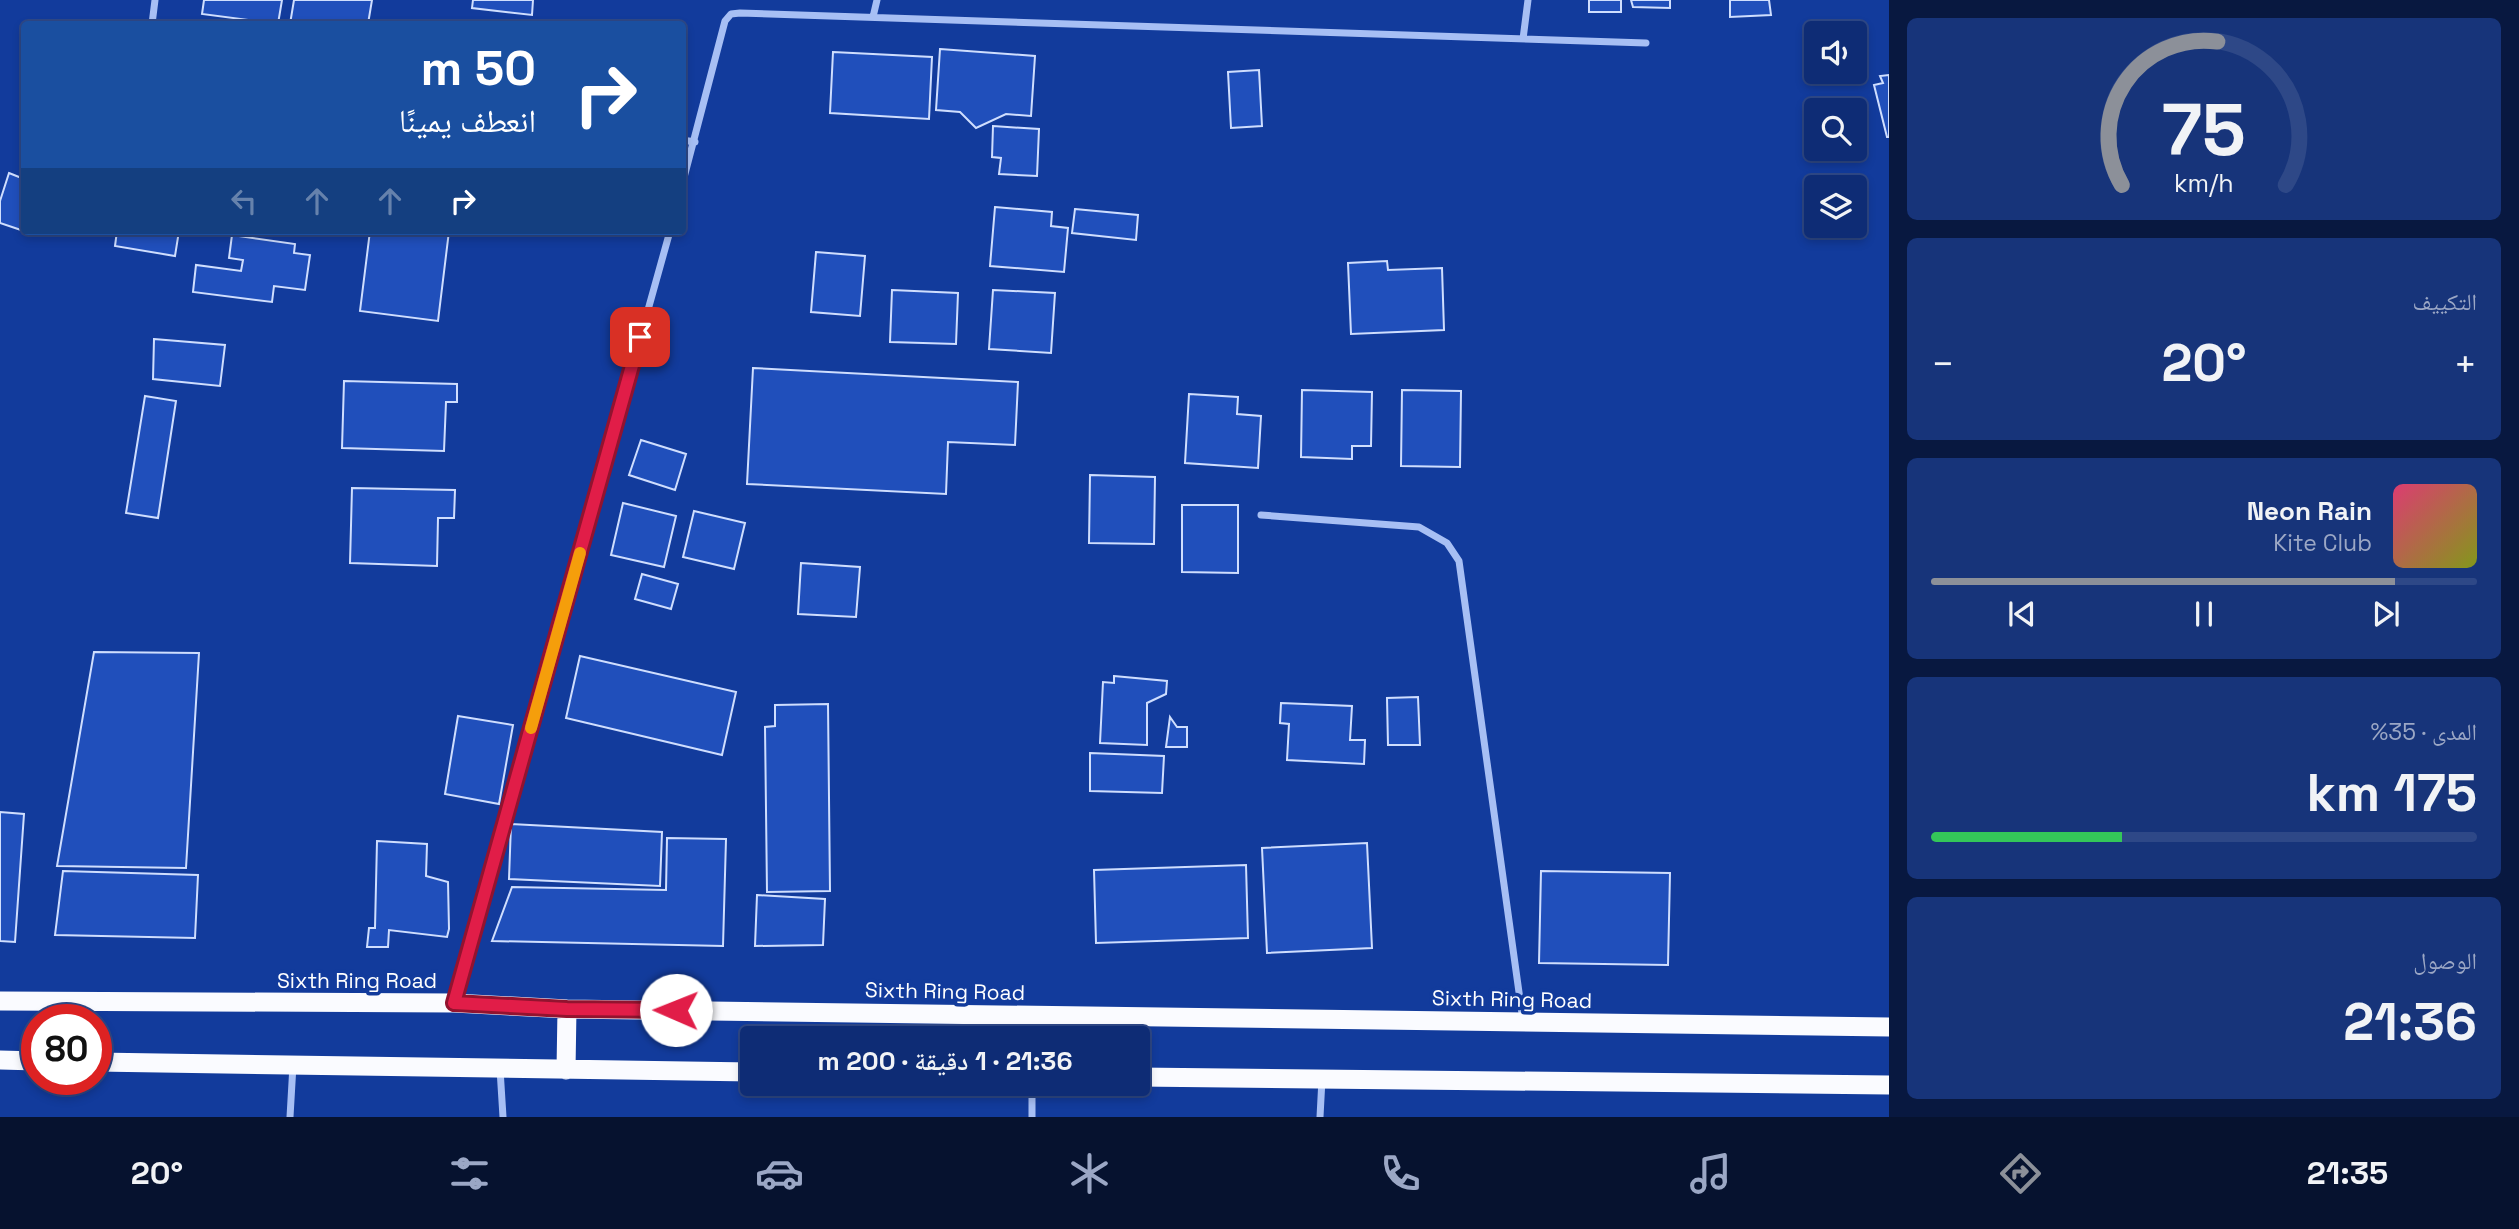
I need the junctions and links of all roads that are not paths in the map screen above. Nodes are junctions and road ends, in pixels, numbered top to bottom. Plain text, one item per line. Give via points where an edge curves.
1 (155, 0) edge
2 (877, 0) edge
3 (1528, 0) edge
4 (873, 17) junction
5 (152, 21) edge
6 (1522, 39) junction
7 (1646, 43) dead end
8 (686, 141) edge
9 (695, 142) junction
10 (686, 172) edge
11 (669, 235) edge
12 (1261, 516) dead end
13 (0, 1002) edge
14 (454, 1003) junction
15 (567, 1009) junction
16 (1523, 1022) junction
17 (1889, 1027) edge
18 (0, 1060) edge
19 (21, 1061) edge
20 (112, 1062) edge
21 (293, 1065) junction
22 (500, 1069) junction
23 (566, 1070) junction
24 (740, 1072) edge
25 (1150, 1077) edge
26 (1322, 1079) junction
27 (1889, 1085) edge
28 (1032, 1096) edge
29 (290, 1117) edge
30 (503, 1117) edge
31 (1032, 1117) edge
32 (1320, 1117) edge

1 - 5 street
2 - 4 street
3 - 6 street
4 - 6 street
4 - 9 street via 731,14 725,21
6 - 7 street
8 - 9 street
9 - 10 street
11 - 14 street
12 - 16 street via 1419,527 1447,543 1459,561
13 - 14 highway, Sixth Ring Road
14 - 15 highway, Sixth Ring Road
15 - 16 highway, Sixth Ring Road
15 - 23 highway
16 - 17 highway, Sixth Ring Road
18 - 19 highway
20 - 21 highway
21 - 22 highway
21 - 29 street
22 - 23 highway
22 - 30 street
23 - 24 highway
25 - 26 highway
26 - 27 highway
26 - 32 street
28 - 31 street

